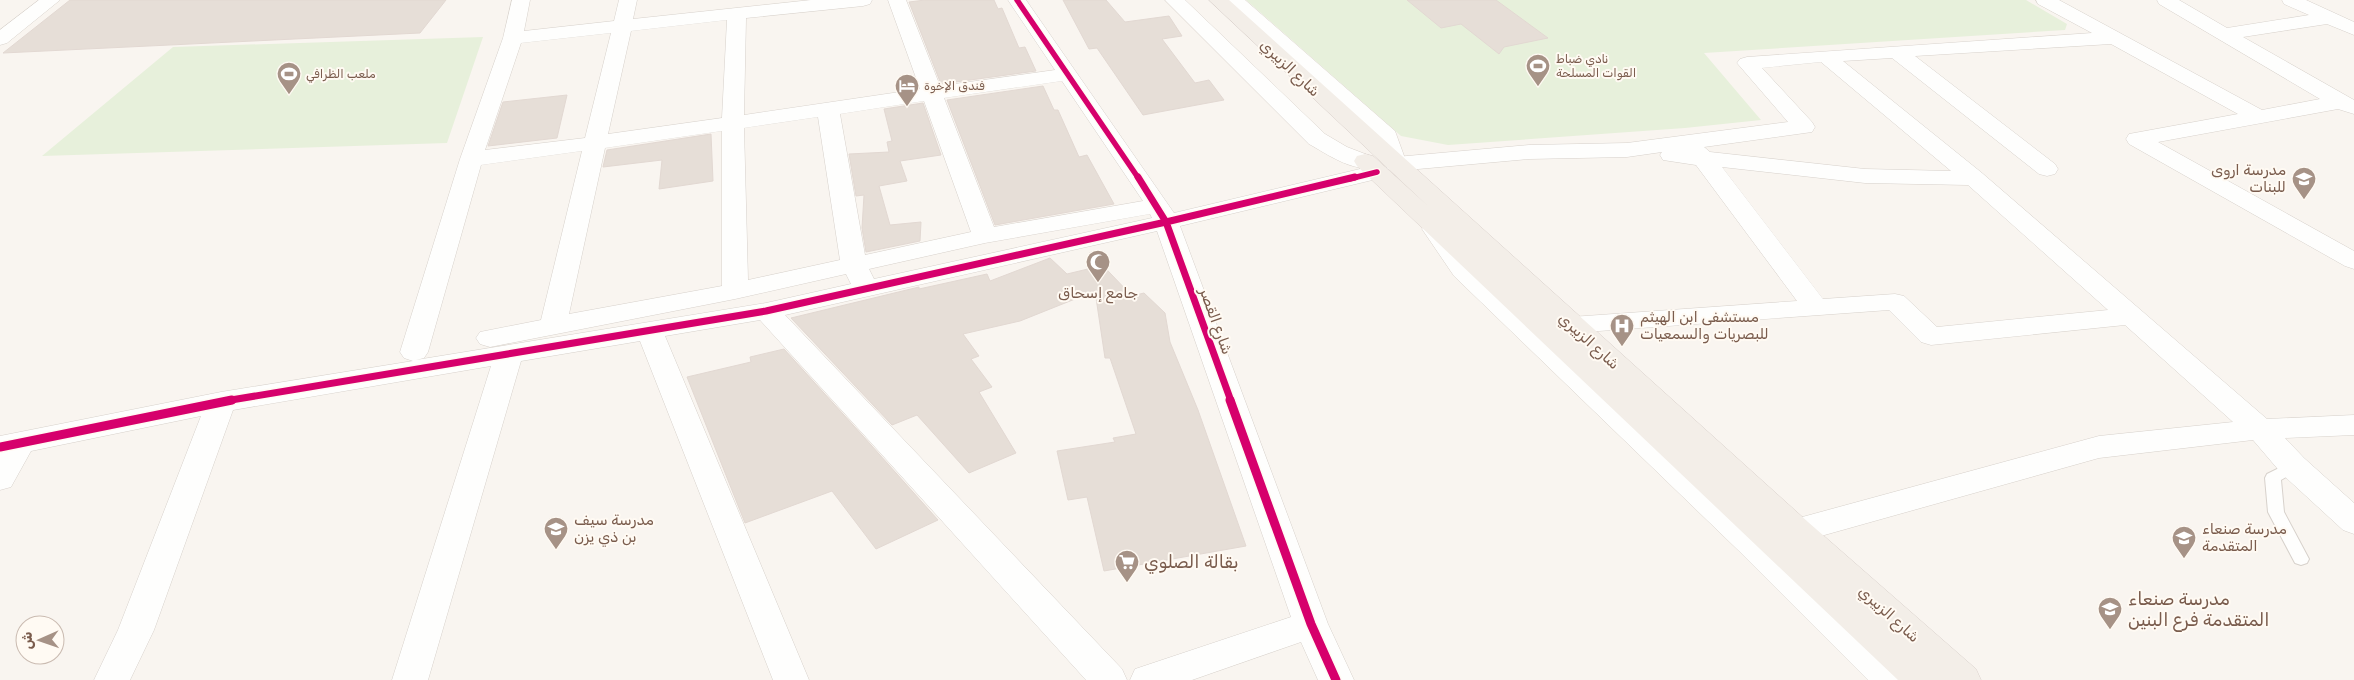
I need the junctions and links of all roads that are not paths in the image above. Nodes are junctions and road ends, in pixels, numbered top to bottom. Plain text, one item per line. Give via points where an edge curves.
1 (50, 0) edge
2 (521, 0) edge
3 (628, 0) edge
4 (863, 0) edge
5 (897, 0) edge
6 (1017, 0) edge
7 (1174, 0) edge
8 (1198, 0) edge
9 (1218, 0) edge
10 (1234, 0) edge
11 (2045, 0) edge
12 (2166, 0) edge
13 (2291, 0) edge
14 (737, 14) junction
15 (2330, 18) junction
16 (623, 26) junction
17 (2354, 29) edge
18 (2223, 34) junction
19 (513, 38) junction
20 (2113, 38) junction
21 (0, 39) edge
22 (1897, 52) junction
23 (1825, 56) junction
24 (1068, 74) junction
25 (933, 93) junction
26 (2347, 105) edge
27 (828, 109) junction
28 (2259, 117) junction
29 (733, 123) junction
30 (595, 143) junction
31 (1694, 150) junction
32 (471, 159) junction
33 (1379, 166) junction
34 (2047, 170) dead end
35 (1974, 178) junction
36 (1162, 214) junction
37 (1427, 219) junction
38 (985, 236) junction
39 (2354, 261) edge
40 (860, 278) junction
41 (735, 291) junction
42 (1815, 308) junction
43 (766, 311) junction
44 (2131, 316) junction
45 (1572, 325) junction
46 (553, 326) junction
47 (649, 330) junction
48 (414, 352) junction
49 (509, 354) junction
50 (221, 402) junction
51 (2354, 425) edge
52 (2260, 429) junction
53 (7, 441) edge
54 (2293, 466) junction
55 (0, 479) edge
56 (2354, 522) edge
57 (1796, 531) junction
58 (2301, 559) dead end
59 (1311, 624) junction
60 (112, 680) edge
61 (410, 680) edge
62 (791, 680) edge
63 (1109, 680) edge
64 (1148, 680) edge
65 (1336, 680) edge
66 (1892, 680) edge
67 (1922, 680) edge
68 (1963, 680) edge

1 - 21 street
2 - 19 street
3 - 16 street
4 - 14 street
5 - 25 street
6 - 24 street, شارع القصر
7 - 33 street via 1317,139 1339,152
8 - 33 main road, شارع الزبيري
9 - 33 main road, شارع الزبيري
10 - 33 street via 1387,136
11 - 20 street
12 - 18 street
13 - 15 street
14 - 16 street
14 - 29 street
15 - 17 street
15 - 18 street
16 - 19 street
16 - 30 street
18 - 26 street
19 - 32 street
20 - 22 street
20 - 28 street
22 - 23 street
22 - 34 street
23 - 31 street via 1747,63 1804,127
23 - 35 street
24 - 25 street
24 - 36 street, شارع القصر
25 - 27 street
25 - 38 street
26 - 28 street
27 - 29 street
27 - 40 street
28 - 39 street via 2137,139
29 - 30 street
29 - 41 street
30 - 32 street
30 - 46 street
31 - 33 street via 1529,152
31 - 35 street via 1865,176
31 - 42 street
32 - 48 street
33 - 36 street via 1250,191
33 - 37 main road, شارع الزبيري
33 - 45 main road, شارع الزبيري
35 - 44 street
36 - 38 street
36 - 40 street
36 - 59 street, شارع القصر
37 - 66 street, شارع الزبيري via 1463,270 1744,535
37 - 67 main road, شارع الزبيري
38 - 40 street
40 - 41 street
40 - 43 street
41 - 46 street
42 - 44 street via 1895,302 1931,336
42 - 45 street
43 - 47 street
43 - 63 street
44 - 52 street
45 - 57 main road, شارع الزبيري
46 - 48 street
47 - 49 street
47 - 62 street
48 - 53 street
49 - 50 street
49 - 61 street
50 - 53 street
50 - 60 street via 136,630
51 - 52 street
52 - 54 street
52 - 57 street via 2098,447
53 - 55 street
54 - 56 street
54 - 58 lane via 2273,478 2276,512
57 - 68 main road, شارع الزبيري
59 - 64 street
59 - 65 street, شارع القصر

